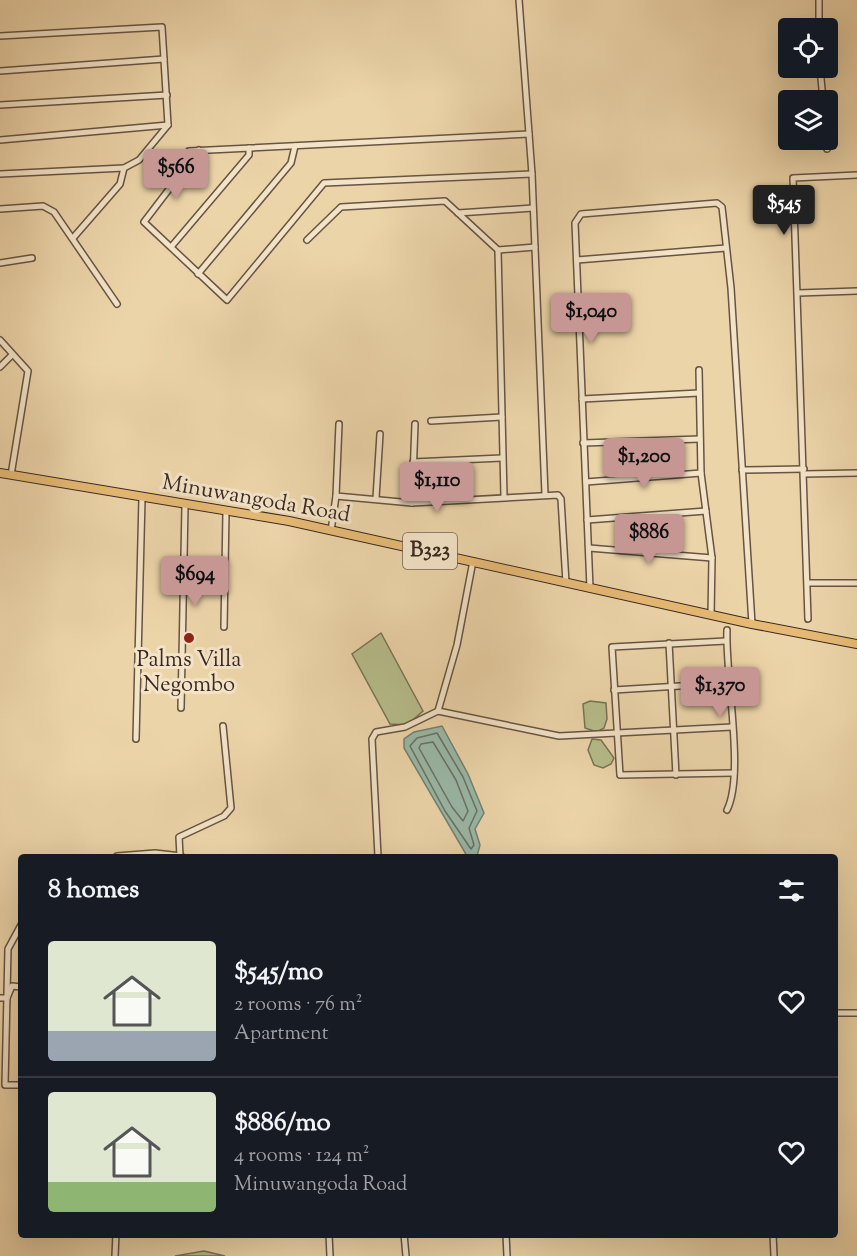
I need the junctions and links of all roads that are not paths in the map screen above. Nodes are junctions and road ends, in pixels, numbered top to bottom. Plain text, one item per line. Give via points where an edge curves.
1 (519, 0) edge
2 (819, 0) edge
3 (819, 18) edge
4 (0, 36) edge
5 (164, 59) junction
6 (0, 70) edge
7 (167, 95) junction
8 (0, 105) edge
9 (168, 125) junction
10 (529, 134) junction
11 (0, 140) edge
12 (295, 146) junction
13 (249, 148) junction
14 (198, 150) junction
15 (189, 151) dead end
16 (124, 168) junction
17 (0, 174) edge
18 (532, 174) junction
19 (857, 175) edge
20 (533, 208) junction
21 (0, 209) edge
22 (458, 213) junction
23 (73, 238) junction
24 (307, 240) dead end
25 (535, 247) junction
26 (171, 248) junction
27 (726, 248) junction
28 (498, 250) junction
29 (32, 258) dead end
30 (577, 260) junction
31 (0, 263) edge
32 (198, 274) junction
33 (857, 291) edge
34 (798, 293) junction
35 (117, 304) dead end
36 (0, 340) edge
37 (12, 355) junction
38 (0, 367) edge
39 (699, 370) dead end
40 (699, 393) junction
41 (582, 399) junction
42 (502, 417) junction
43 (431, 421) dead end
44 (339, 424) dead end
45 (415, 424) dead end
46 (380, 434) dead end
47 (700, 439) junction
48 (583, 443) junction
49 (502, 458) junction
50 (413, 462) junction
51 (742, 470) junction
52 (804, 472) junction
53 (0, 473) edge
54 (857, 473) edge
55 (701, 474) junction
56 (10, 475) junction
57 (585, 482) junction
58 (545, 494) junction
59 (336, 496) junction
60 (504, 496) junction
61 (142, 498) junction
62 (376, 498) junction
63 (412, 503) junction
64 (185, 506) junction
65 (706, 511) junction
66 (226, 512) junction
67 (587, 520) junction
68 (331, 531) junction
69 (589, 548) junction
70 (712, 558) junction
71 (473, 561) junction
72 (808, 583) junction
73 (857, 583) edge
74 (566, 584) junction
75 (590, 588) junction
76 (711, 615) junction
77 (808, 619) dead end
78 (752, 624) junction
79 (224, 627) dead end
80 (727, 630) dead end
81 (726, 641) junction
82 (669, 643) junction
83 (857, 644) edge
84 (729, 683) junction
85 (671, 687) junction
86 (614, 690) junction
87 (182, 708) dead end
88 (438, 711) junction
89 (223, 726) dead end
90 (732, 727) junction
91 (674, 732) junction
92 (616, 734) junction
93 (136, 740) dead end
94 (734, 773) junction
95 (676, 775) junction
96 (727, 810) dead end
97 (142, 854) edge
98 (163, 854) edge
99 (181, 854) edge
100 (378, 854) edge
101 (18, 931) edge
102 (18, 987) edge
103 (3, 998) edge
104 (838, 1013) edge
105 (857, 1013) edge
106 (18, 1085) edge
107 (116, 1238) edge
108 (329, 1238) edge
109 (404, 1238) edge
110 (506, 1238) edge
111 (773, 1238) edge
112 (115, 1256) edge
113 (330, 1256) edge
114 (406, 1256) edge
115 (507, 1256) edge
116 (774, 1256) edge

1 - 10 street
2 - 3 street
4 - 5 street via 162,27
5 - 6 street
5 - 7 street
7 - 8 street
7 - 9 street
9 - 11 street
9 - 16 street via 139,160
10 - 12 street
10 - 18 street
12 - 13 street
12 - 32 street via 291,163
13 - 14 street
13 - 26 street via 249,155
14 - 15 street
14 - 26 street via 144,222
16 - 17 street
16 - 23 street via 120,184
18 - 20 street
18 - 32 street via 324,183 227,300
19 - 34 street via 793,178
20 - 22 street
20 - 25 street
21 - 23 street via 49,207
22 - 24 street via 445,201 341,207
22 - 28 street
23 - 35 street
25 - 28 street
25 - 58 street
26 - 32 street
27 - 30 street
27 - 30 street via 722,207 709,203 581,214 575,223
27 - 51 street via 732,288
28 - 42 street
29 - 31 street
30 - 41 street
33 - 34 street
34 - 52 street
36 - 37 street
37 - 38 street
37 - 56 street via 28,371
39 - 40 street
40 - 41 street
40 - 47 street
41 - 48 street
42 - 43 street
42 - 49 street
44 - 59 street
45 - 50 street
46 - 62 street
47 - 48 street
47 - 55 street
48 - 57 street
49 - 50 street
49 - 60 street
50 - 63 street
51 - 52 street
51 - 78 street
52 - 54 street
52 - 72 street
53 - 56 main road, Minuwangoda Road / B323
55 - 57 street
55 - 65 street
56 - 61 main road, Minuwangoda Road / B323
57 - 67 street
58 - 60 street
58 - 74 street via 554,493 561,499
59 - 62 street
59 - 68 street
60 - 63 street
61 - 64 main road, Minuwangoda Road / B323
61 - 93 street
62 - 63 street
64 - 66 main road, Minuwangoda Road / B323
64 - 87 street
65 - 67 street
65 - 70 street
66 - 68 main road, Minuwangoda Road / B323
66 - 79 street
67 - 69 street
68 - 71 main road, Minuwangoda Road / B323
69 - 70 street
69 - 75 street
70 - 76 street
71 - 74 main road, Minuwangoda Road / B323
71 - 88 street via 457,645
72 - 73 street
72 - 77 street
74 - 75 main road, Minuwangoda Road / B323
75 - 76 main road, Minuwangoda Road / B323
76 - 78 main road, Minuwangoda Road / B323
78 - 83 main road, Minuwangoda Road / B323
80 - 81 street
81 - 82 street
81 - 84 street
82 - 85 street
82 - 86 street via 612,647
84 - 85 street
84 - 90 street
85 - 86 street
85 - 91 street
86 - 92 street
88 - 92 street via 559,736
88 - 100 street via 405,727 376,732 372,739
89 - 99 street via 231,808 224,816 179,837
90 - 91 street
90 - 94 street
91 - 92 street
91 - 95 street
92 - 95 street via 621,775
94 - 95 street
94 - 96 street via 733,798
97 - 98 street
101 - 103 street via 8,949
102 - 103 street via 12,986
103 - 106 street via 5,1084
104 - 105 street
107 - 112 street
108 - 113 street
109 - 114 street
110 - 115 street
111 - 116 street

